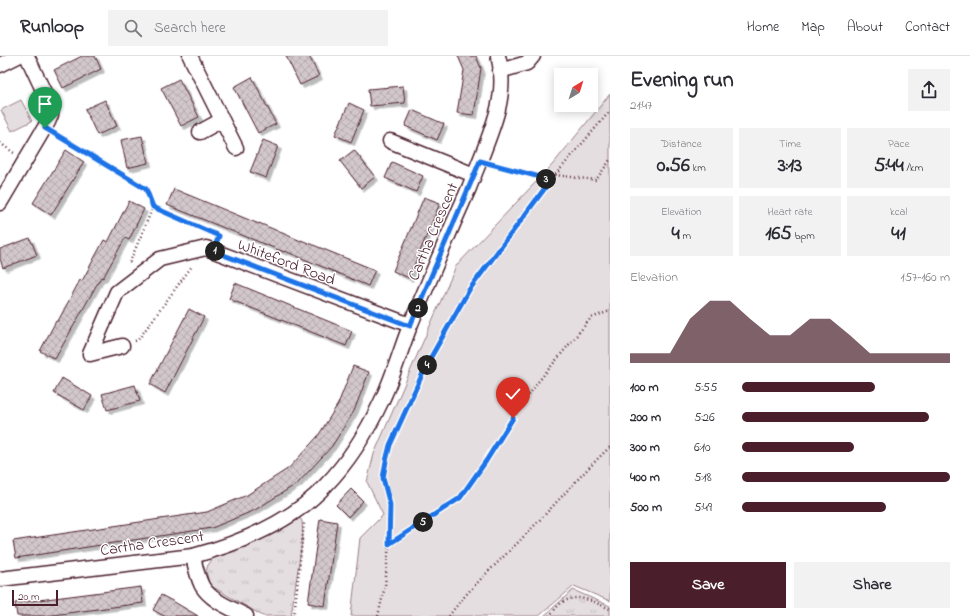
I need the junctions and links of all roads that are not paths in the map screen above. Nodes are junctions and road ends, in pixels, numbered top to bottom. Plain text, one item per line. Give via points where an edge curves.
1 (18, 56) edge
2 (27, 56) edge
3 (190, 56) edge
4 (498, 56) edge
5 (533, 56) edge
6 (0, 65) edge
7 (500, 71) junction
8 (222, 120) junction
9 (200, 132) dead end
10 (390, 141) dead end
11 (236, 148) dead end
12 (474, 175) junction
13 (0, 203) edge
14 (410, 326) junction
15 (122, 346) road end
16 (193, 556) junction
17 (0, 579) edge
18 (246, 616) edge

1 - 6 street
2 - 13 street via 51,107 51,115
3 - 8 street
4 - 7 street, Cartha Crescent
5 - 7 street via 527,63
7 - 12 street, Cartha Crescent via 498,108
8 - 9 street
8 - 11 street
10 - 12 street
12 - 14 street, Cartha Crescent
14 - 15 street, Whiteford Road via 209,249 160,259 117,292 90,354
14 - 16 street, Cartha Crescent via 382,401 365,434 326,486 288,516 261,531
16 - 17 street, Cartha Crescent
16 - 18 street via 202,586 209,595

